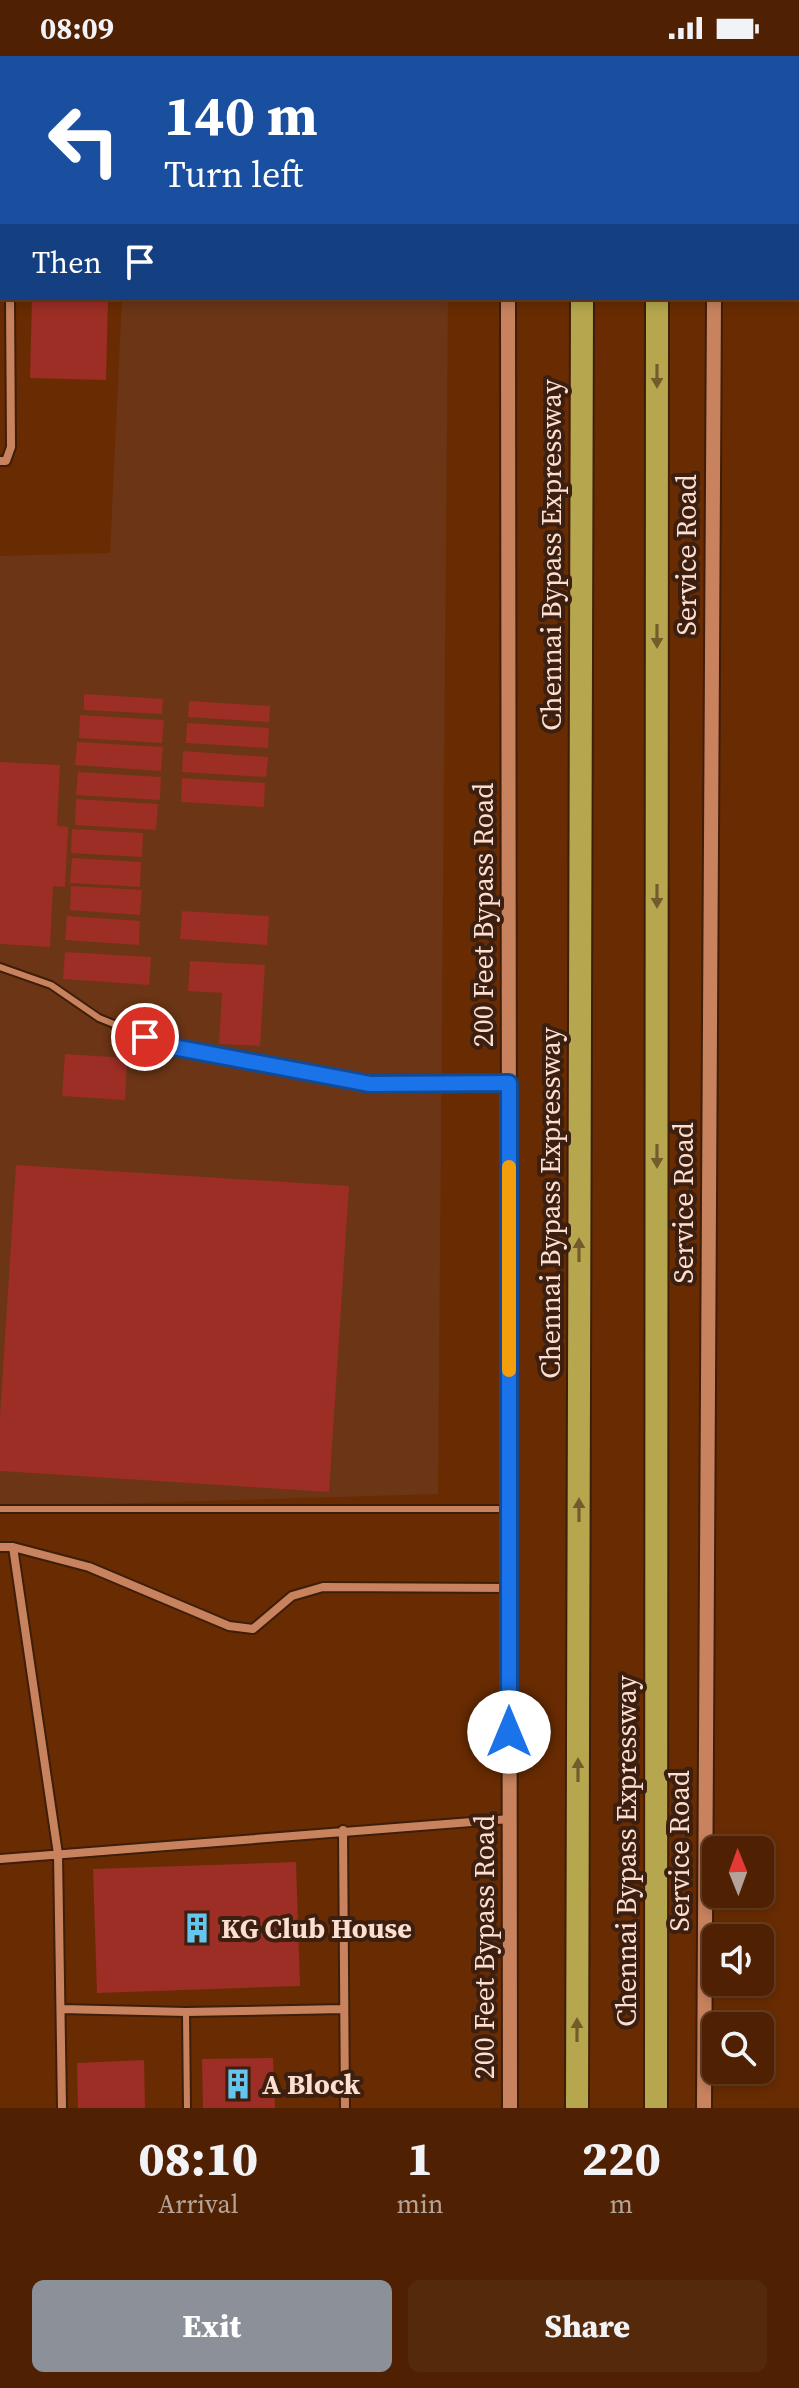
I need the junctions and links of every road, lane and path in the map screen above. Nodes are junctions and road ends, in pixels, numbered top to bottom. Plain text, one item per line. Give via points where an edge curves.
1 (10, 300) edge
2 (508, 300) edge
3 (582, 300) edge
4 (657, 300) edge
5 (714, 300) edge
6 (0, 461) edge
7 (0, 967) edge
8 (509, 1083) junction
9 (0, 1509) edge
10 (509, 1509) junction
11 (0, 1547) edge
12 (13, 1547) junction
13 (509, 1588) junction
14 (510, 1819) junction
15 (343, 1830) junction
16 (58, 1854) junction
17 (0, 1859) edge
18 (61, 2009) junction
19 (344, 2009) junction
20 (186, 2012) junction
21 (62, 2108) edge
22 (187, 2108) edge
23 (345, 2108) edge
24 (510, 2108) edge
25 (577, 2108) edge
26 (656, 2108) edge
27 (704, 2108) edge

1 - 6 street via 11,447 6,461
2 - 8 street, 200 Feet Bypass Road
25 -> 3 highway, Chennai Bypass Expressway
4 -> 26 highway, Chennai Bypass Expressway
5 - 27 street, Service Road
7 - 8 lane via 51,985 99,1018 168,1046 370,1084
8 - 10 street, 200 Feet Bypass Road
9 - 10 lane
10 - 13 street, 200 Feet Bypass Road
11 - 12 street
12 - 13 street via 89,1567 229,1626 253,1629 292,1596 323,1587
12 - 16 street
13 - 14 street, 200 Feet Bypass Road
14 - 15 street
14 - 24 street, 200 Feet Bypass Road
15 - 16 street
15 - 19 street
16 - 17 street
16 - 18 street
18 - 20 street
18 - 21 street
19 - 20 street
19 - 23 street
20 - 22 lane

